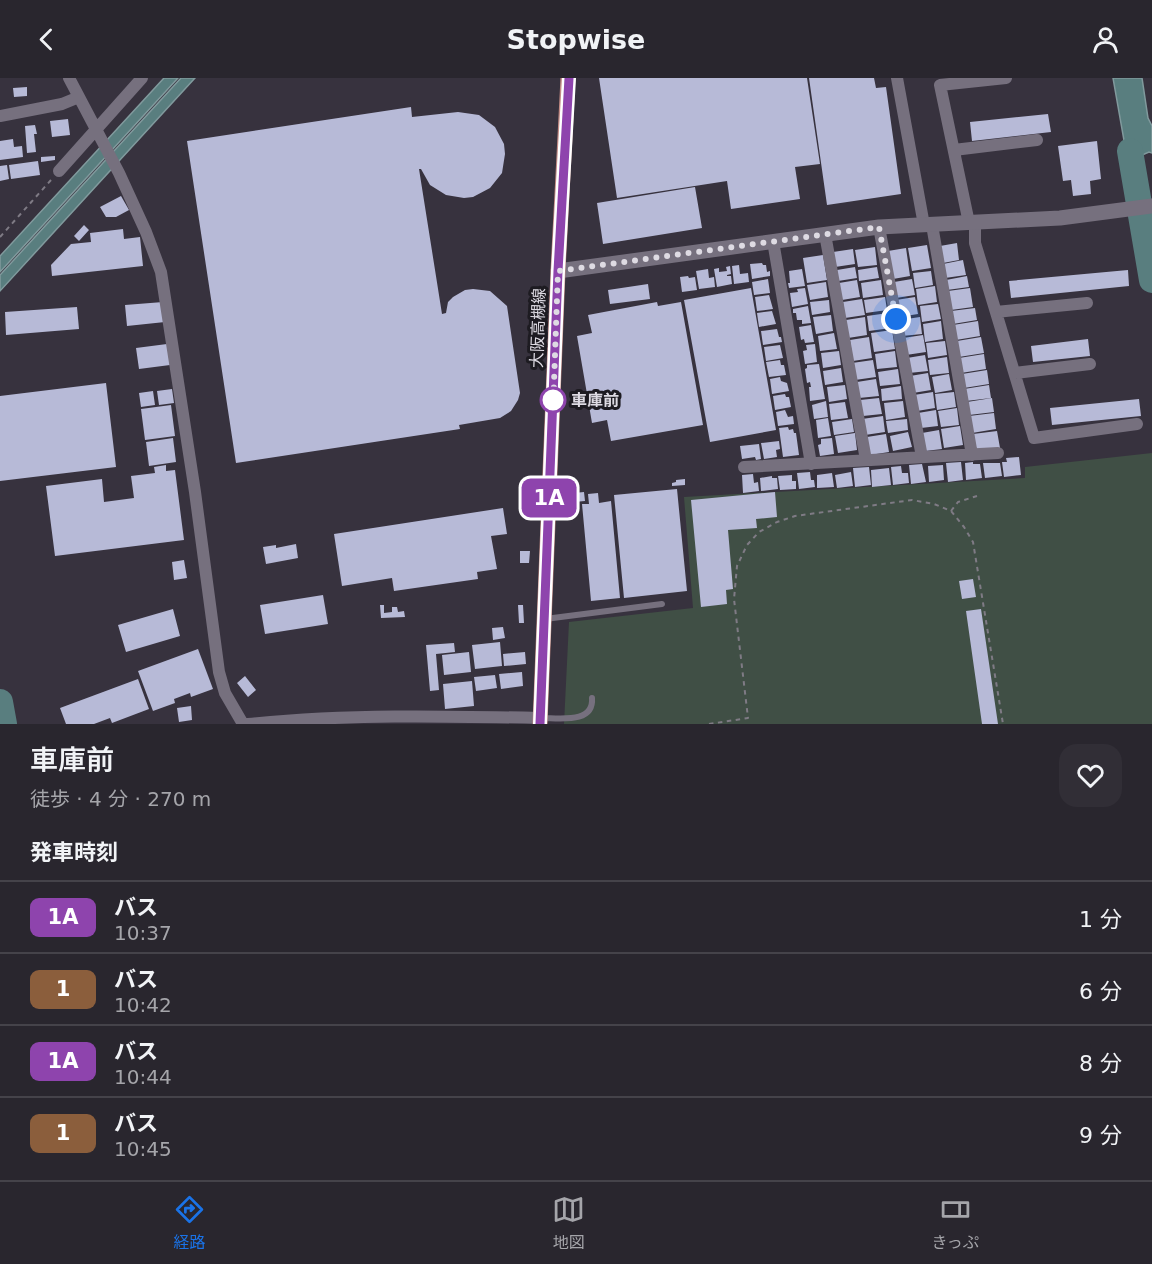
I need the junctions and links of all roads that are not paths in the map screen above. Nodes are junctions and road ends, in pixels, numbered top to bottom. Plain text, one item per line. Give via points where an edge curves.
1 (69, 78) edge
2 (142, 78) edge
3 (568, 78) edge
4 (897, 78) edge
5 (1006, 78) edge
6 (79, 97) junction
7 (0, 116) edge
8 (97, 128) junction
9 (1037, 140) dead end
10 (954, 150) junction
11 (59, 171) road end
12 (1152, 206) edge
13 (972, 223) junction
14 (928, 225) junction
15 (879, 227) junction
16 (825, 234) junction
17 (773, 241) junction
18 (558, 271) junction
19 (1087, 303) dead end
20 (996, 312) junction
21 (1090, 364) dead end
22 (1015, 373) junction
23 (1137, 424) dead end
24 (998, 453) dead end
25 (972, 454) junction
26 (922, 457) junction
27 (866, 460) junction
28 (811, 464) junction
29 (744, 467) dead end
30 (662, 604) dead end
31 (544, 619) junction
32 (592, 698) dead end
33 (540, 721) edge
34 (243, 724) edge
35 (248, 724) edge

1 - 6 street
2 - 8 street
3 - 18 main road, 大阪高槻線
4 - 14 street
5 - 10 street via 940,85
6 - 7 street
6 - 8 street
8 - 11 street
8 - 34 street via 161,272 219,672 225,693
9 - 10 street
10 - 13 street
12 - 13 street via 1060,218
13 - 14 street
13 - 20 street
14 - 15 street
14 - 25 street
15 - 16 street
15 - 26 street
16 - 17 street
16 - 27 street
17 - 18 street
17 - 28 street
18 - 31 main road, 大阪高槻線
19 - 20 street
20 - 22 street
21 - 22 street
22 - 23 street via 1034,438
24 - 25 street
25 - 26 street
26 - 27 street
27 - 28 street
28 - 29 street
30 - 31 lane
31 - 33 main road, 大阪高槻線
32 - 33 lane via 589,713 580,718
33 - 35 street via 378,715

